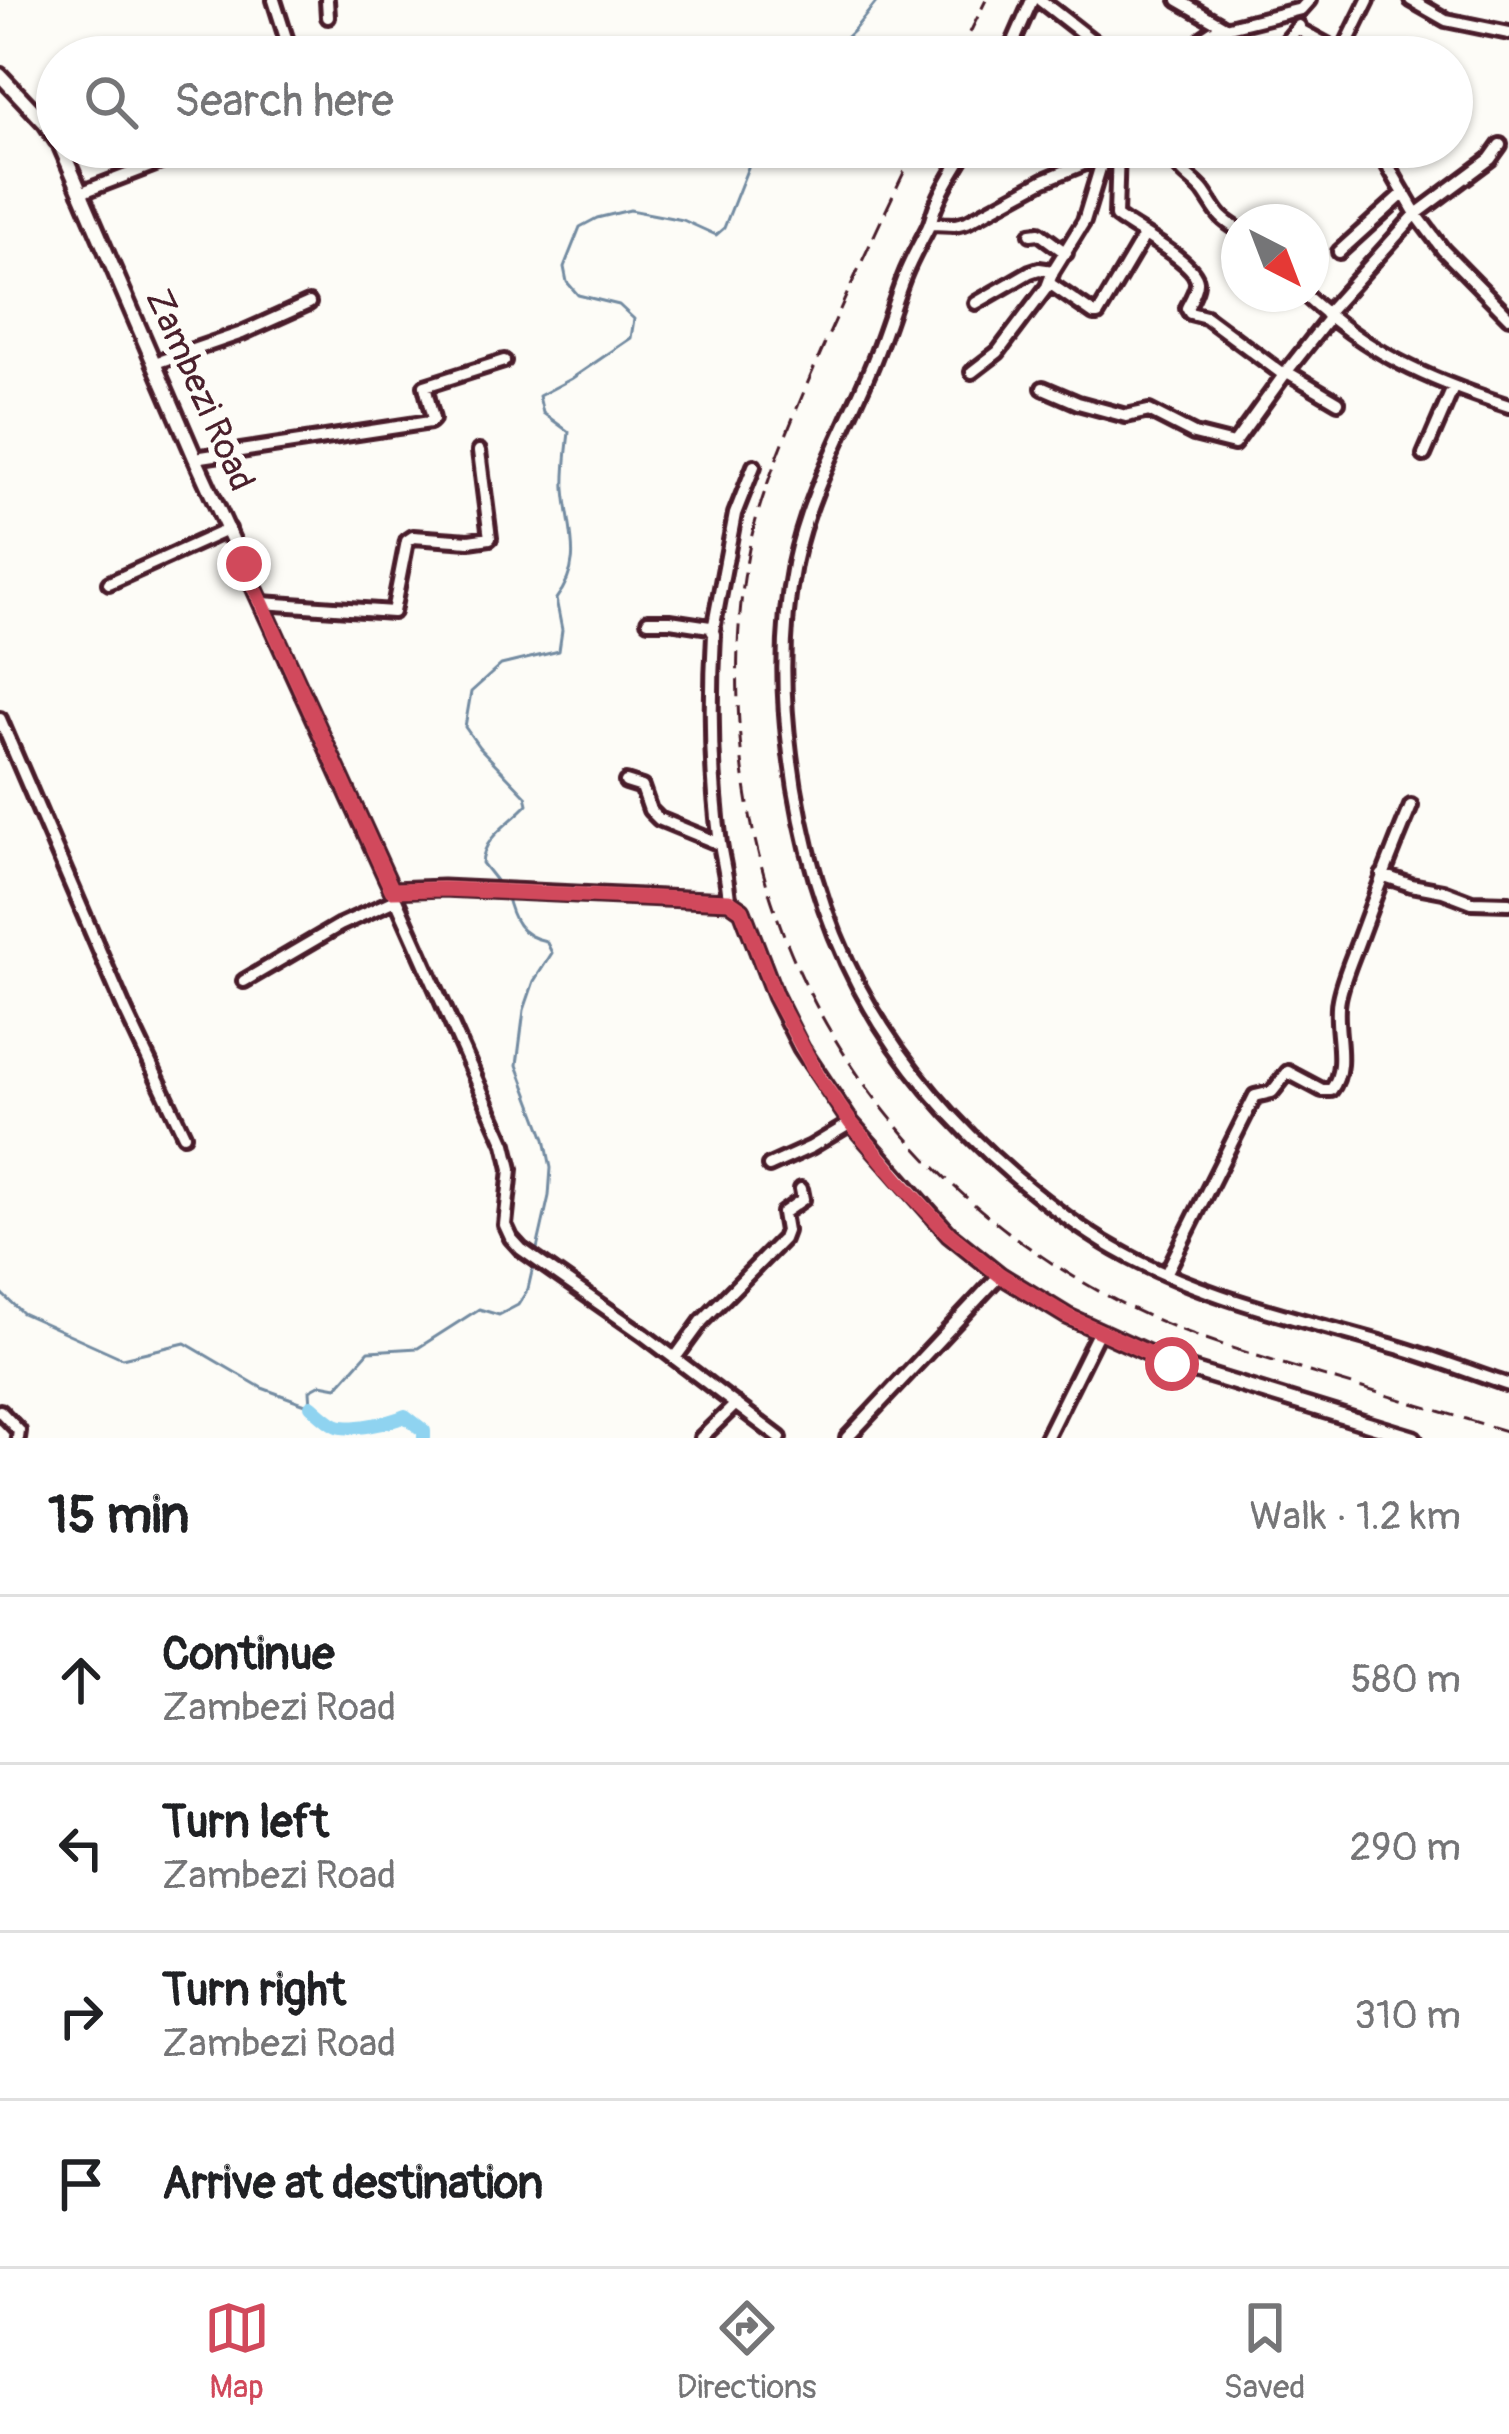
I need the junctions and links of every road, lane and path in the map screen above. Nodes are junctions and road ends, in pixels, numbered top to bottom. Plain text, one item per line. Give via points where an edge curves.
1 (274, 0) edge
2 (327, 0) edge
3 (1036, 0) edge
4 (1178, 0) edge
5 (1368, 0) edge
6 (1411, 0) edge
7 (1305, 4) edge
8 (328, 17) dead end
9 (1225, 27) junction
10 (1298, 29) junction
11 (1509, 33) edge
12 (285, 36) edge
13 (1017, 36) edge
14 (1085, 36) edge
15 (1206, 36) edge
16 (1292, 36) edge
17 (1310, 36) edge
18 (1352, 36) edge
19 (0, 75) edge
20 (36, 113) edge
21 (1500, 145) dead end
22 (69, 168) edge
23 (145, 168) edge
24 (956, 168) edge
25 (1073, 168) edge
26 (1100, 168) edge
27 (1119, 168) edge
28 (1178, 168) edge
29 (1390, 168) edge
30 (80, 193) junction
31 (1405, 193) junction
32 (1416, 214) junction
33 (1221, 218) edge
34 (931, 224) junction
35 (1031, 234) dead end
36 (1144, 236) junction
37 (1066, 253) junction
38 (1339, 253) dead end
39 (1051, 277) junction
40 (1509, 296) edge
41 (309, 302) dead end
42 (976, 303) dead end
43 (1498, 307) junction
44 (1324, 312) edge
45 (1328, 316) junction
46 (1509, 317) edge
47 (504, 361) dead end
48 (155, 363) junction
49 (972, 372) dead end
50 (1285, 373) junction
51 (1043, 388) dead end
52 (1453, 388) junction
53 (1337, 402) dead end
54 (1509, 406) edge
55 (479, 451) dead end
56 (1424, 455) dead end
57 (195, 458) junction
58 (754, 466) dead end
59 (229, 529) junction
60 (109, 583) dead end
61 (262, 602) junction
62 (648, 621) dead end
63 (713, 630) junction
64 (0, 719) edge
65 (626, 782) dead end
66 (1411, 806) dead end
67 (720, 844) junction
68 (1382, 875) junction
69 (393, 895) junction
70 (729, 901) junction
71 (1509, 903) edge
72 (244, 981) dead end
73 (851, 1123) junction
74 (184, 1135) dead end
75 (769, 1166) dead end
76 (801, 1189) dead end
77 (1166, 1274) junction
78 (1000, 1275) junction
79 (1099, 1330) junction
80 (675, 1358) junction
81 (1509, 1385) edge
82 (736, 1404) junction
83 (0, 1411) edge
84 (18, 1438) edge
85 (701, 1438) edge
86 (780, 1438) edge
87 (848, 1438) edge
88 (1046, 1438) edge
89 (1414, 1438) edge

1 - 12 street
2 - 8 street
3 - 13 street
3 - 14 street
4 - 9 street
5 - 18 street
6 - 11 street via 1446,20
7 - 9 street
7 - 10 street
9 - 15 street
10 - 16 street
10 - 17 street
19 - 20 main road, Zambezi Road
21 - 32 street
22 - 30 main road, Zambezi Road
23 - 30 street
24 - 34 street
25 - 34 street via 967,222
26 - 37 street
27 - 36 street via 1114,212
28 - 33 street
29 - 31 street
30 - 48 main road, Zambezi Road
31 - 32 street
31 - 38 street
32 - 43 street
32 - 45 street
34 - 77 street via 815,495 794,563 785,687 810,864 854,981 920,1080 1060,1214
35 - 37 street
36 - 39 street via 1098,314
36 - 50 street via 1198,280 1190,314
37 - 39 street
39 - 42 street via 1030,272
39 - 49 street via 998,352
40 - 43 street
41 - 48 street
43 - 46 street
44 - 45 street
45 - 50 street
45 - 52 street via 1385,357
47 - 57 street via 424,388 430,422
48 - 57 main road, Zambezi Road
50 - 51 street via 1234,444 1149,411 1126,416
50 - 53 street
52 - 54 street
52 - 56 street
55 - 61 street via 490,538 407,541 393,612
57 - 59 main road, Zambezi Road
58 - 63 street via 735,514
59 - 60 street
59 - 61 main road, Zambezi Road
61 - 69 main road, Zambezi Road
62 - 63 street
63 - 67 street
64 - 74 street
65 - 67 street via 642,787 659,819
66 - 68 street
67 - 70 street
68 - 71 street via 1465,900
68 - 77 street via 1338,1004 1335,1087 1322,1090 1288,1072 1272,1092 1255,1096
69 - 70 main road
69 - 72 street
69 - 80 street via 506,1144 506,1232
70 - 73 main road via 742,910 800,1048
73 - 75 street
73 - 78 main road via 949,1234
76 - 80 street via 803,1199 783,1214 783,1239
77 - 81 street
78 - 79 main road
78 - 87 street
79 - 88 street
79 - 89 main road via 1172,1364
80 - 82 street
82 - 85 street
82 - 86 street
83 - 84 street

